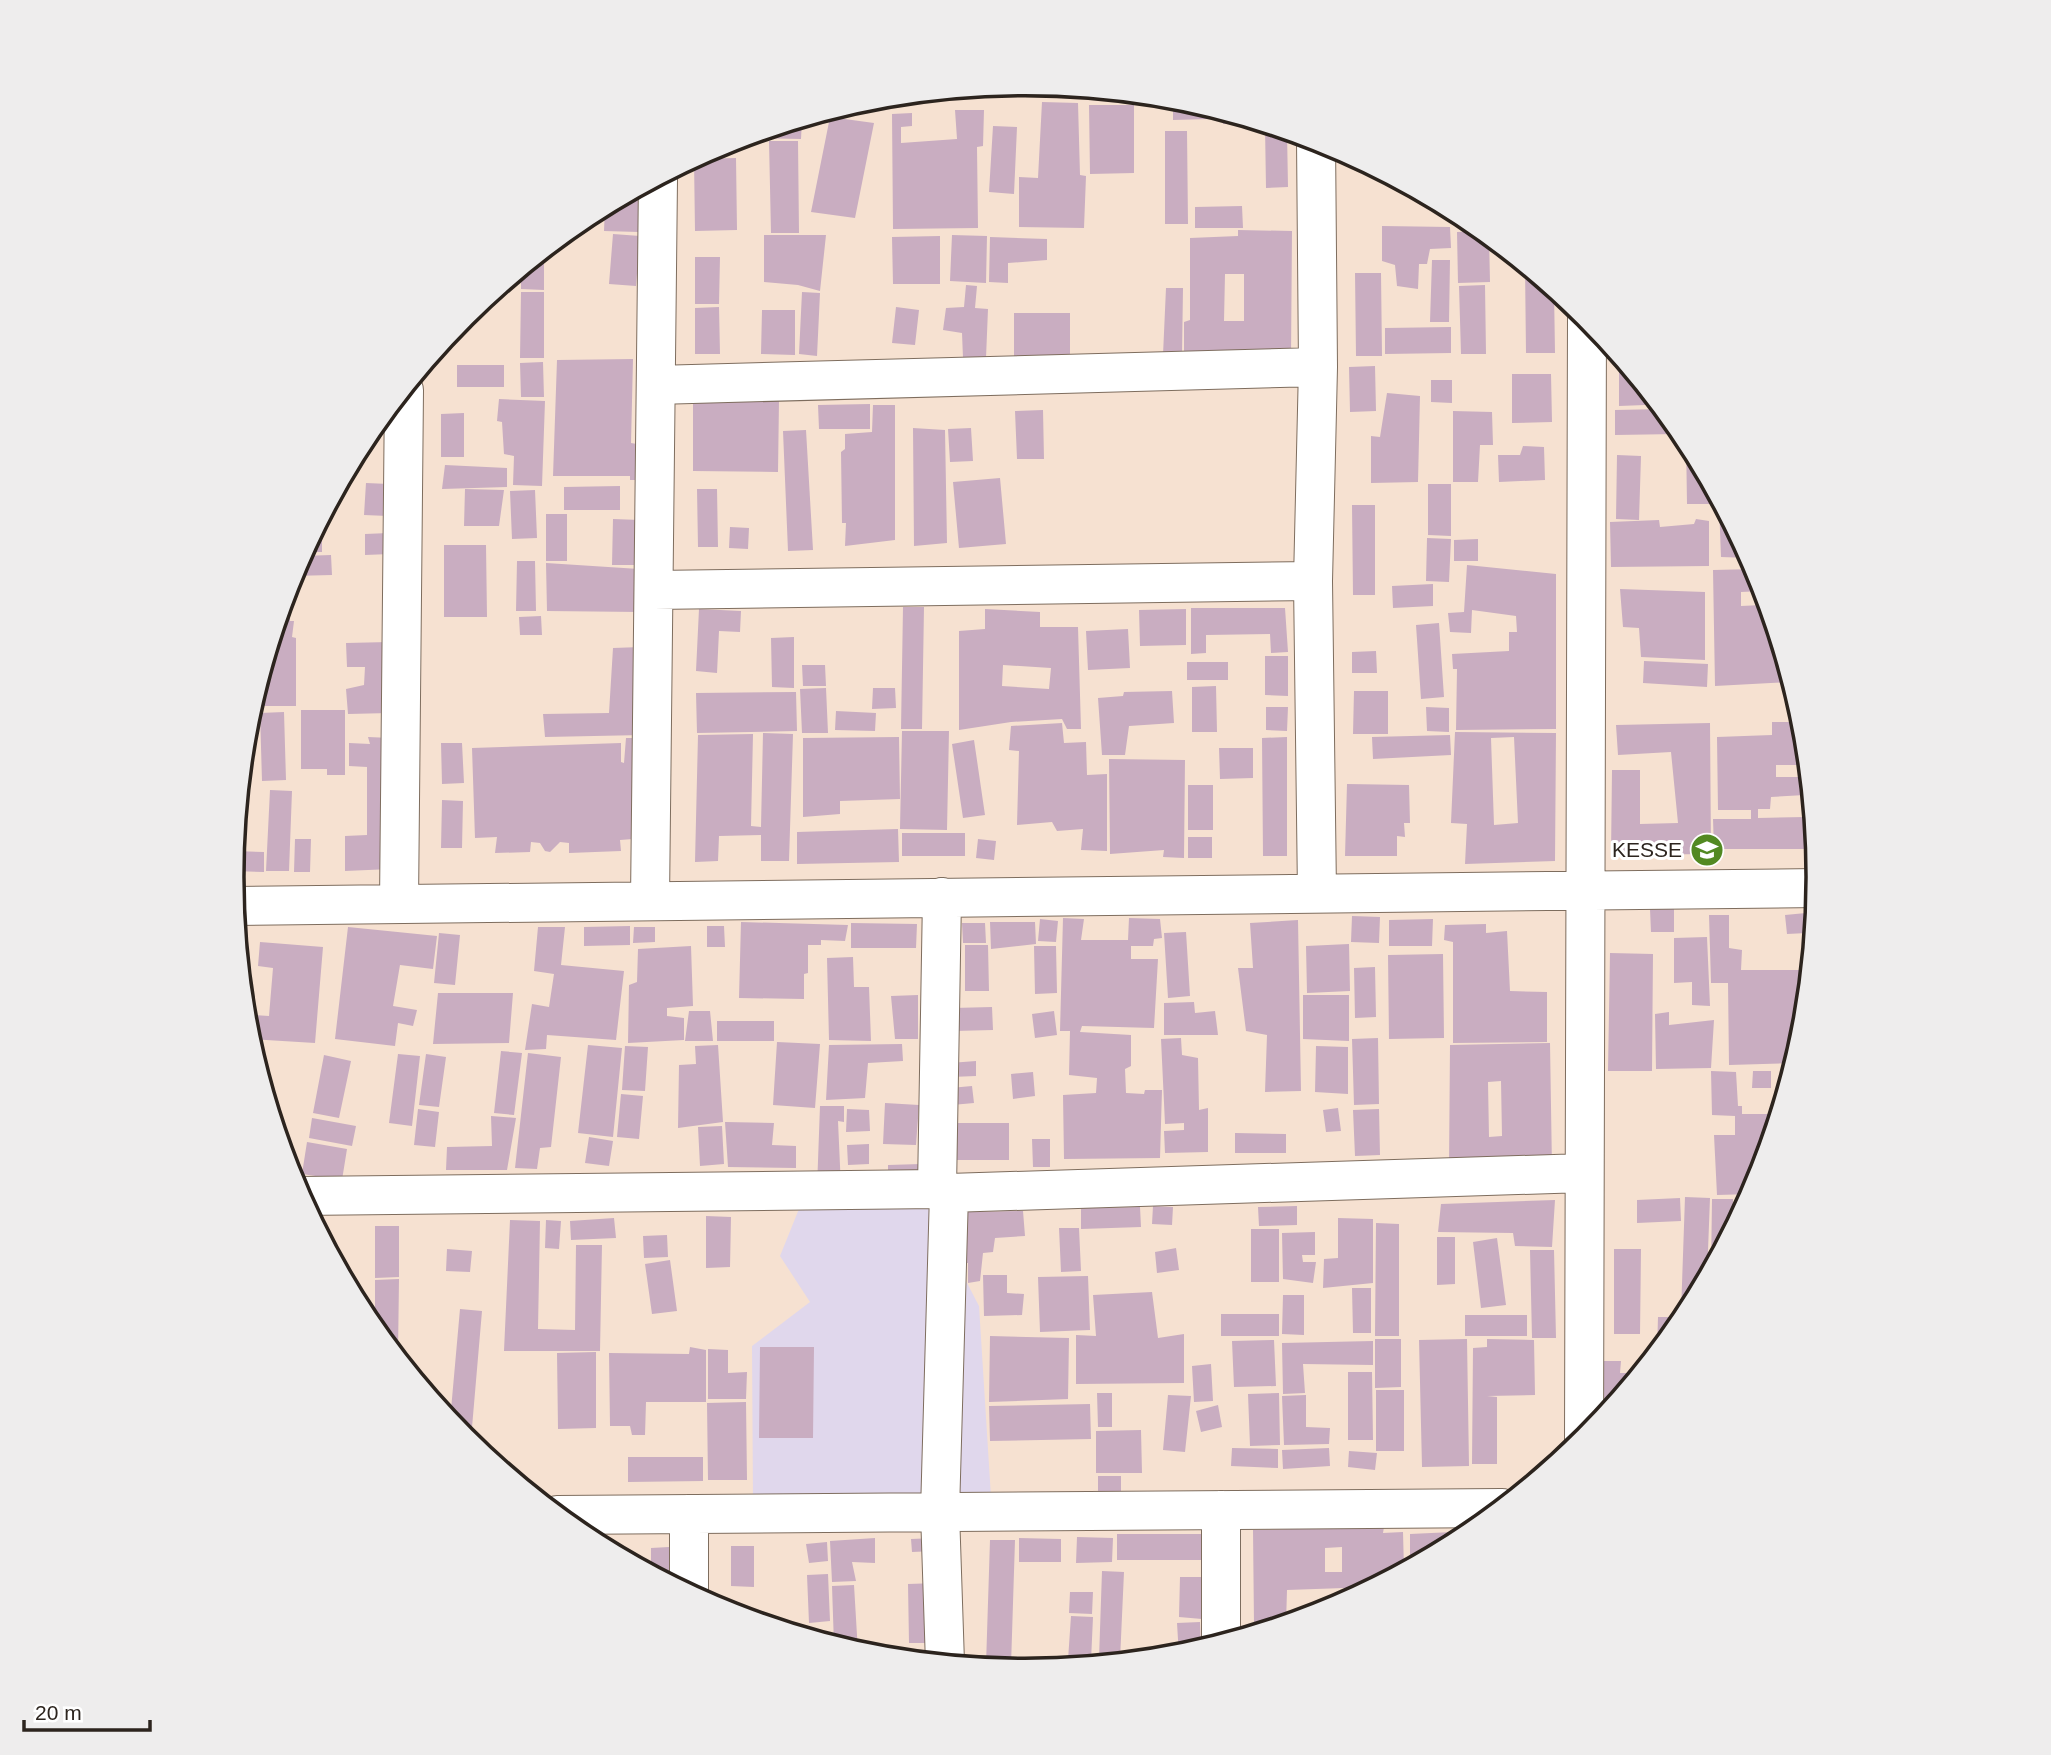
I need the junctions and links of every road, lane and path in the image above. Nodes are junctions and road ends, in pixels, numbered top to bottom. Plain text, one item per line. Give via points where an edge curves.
1 (1316, 153) edge
2 (658, 189) edge
3 (1587, 334) edge
4 (1318, 367) junction
5 (656, 385) junction
6 (404, 405) edge
7 (1313, 581) junction
8 (654, 590) junction
9 (1807, 888) edge
10 (1586, 891) junction
11 (1317, 893) junction
12 (942, 897) junction
13 (650, 901) junction
14 (399, 904) junction
15 (245, 905) edge
16 (1584, 1173) junction
17 (943, 1191) junction
18 (313, 1196) edge
19 (1584, 1424) edge
20 (1486, 1508) edge
21 (1222, 1510) junction
22 (940, 1512) junction
23 (689, 1514) junction
24 (574, 1515) edge
25 (689, 1582) edge
26 (1221, 1634) edge
27 (945, 1654) edge

1 - 4 street
2 - 5 street
3 - 10 street
4 - 5 street
4 - 7 street
5 - 8 street
6 - 14 street
7 - 8 street
7 - 11 street
8 - 13 street
9 - 10 street
10 - 11 street
10 - 16 street
11 - 12 street
12 - 13 street
12 - 17 street
13 - 14 street
14 - 15 street
16 - 17 street
16 - 19 street
17 - 18 street
17 - 22 street
20 - 21 street
21 - 22 street
21 - 26 street
22 - 23 street
22 - 27 street
23 - 24 street
23 - 25 street

